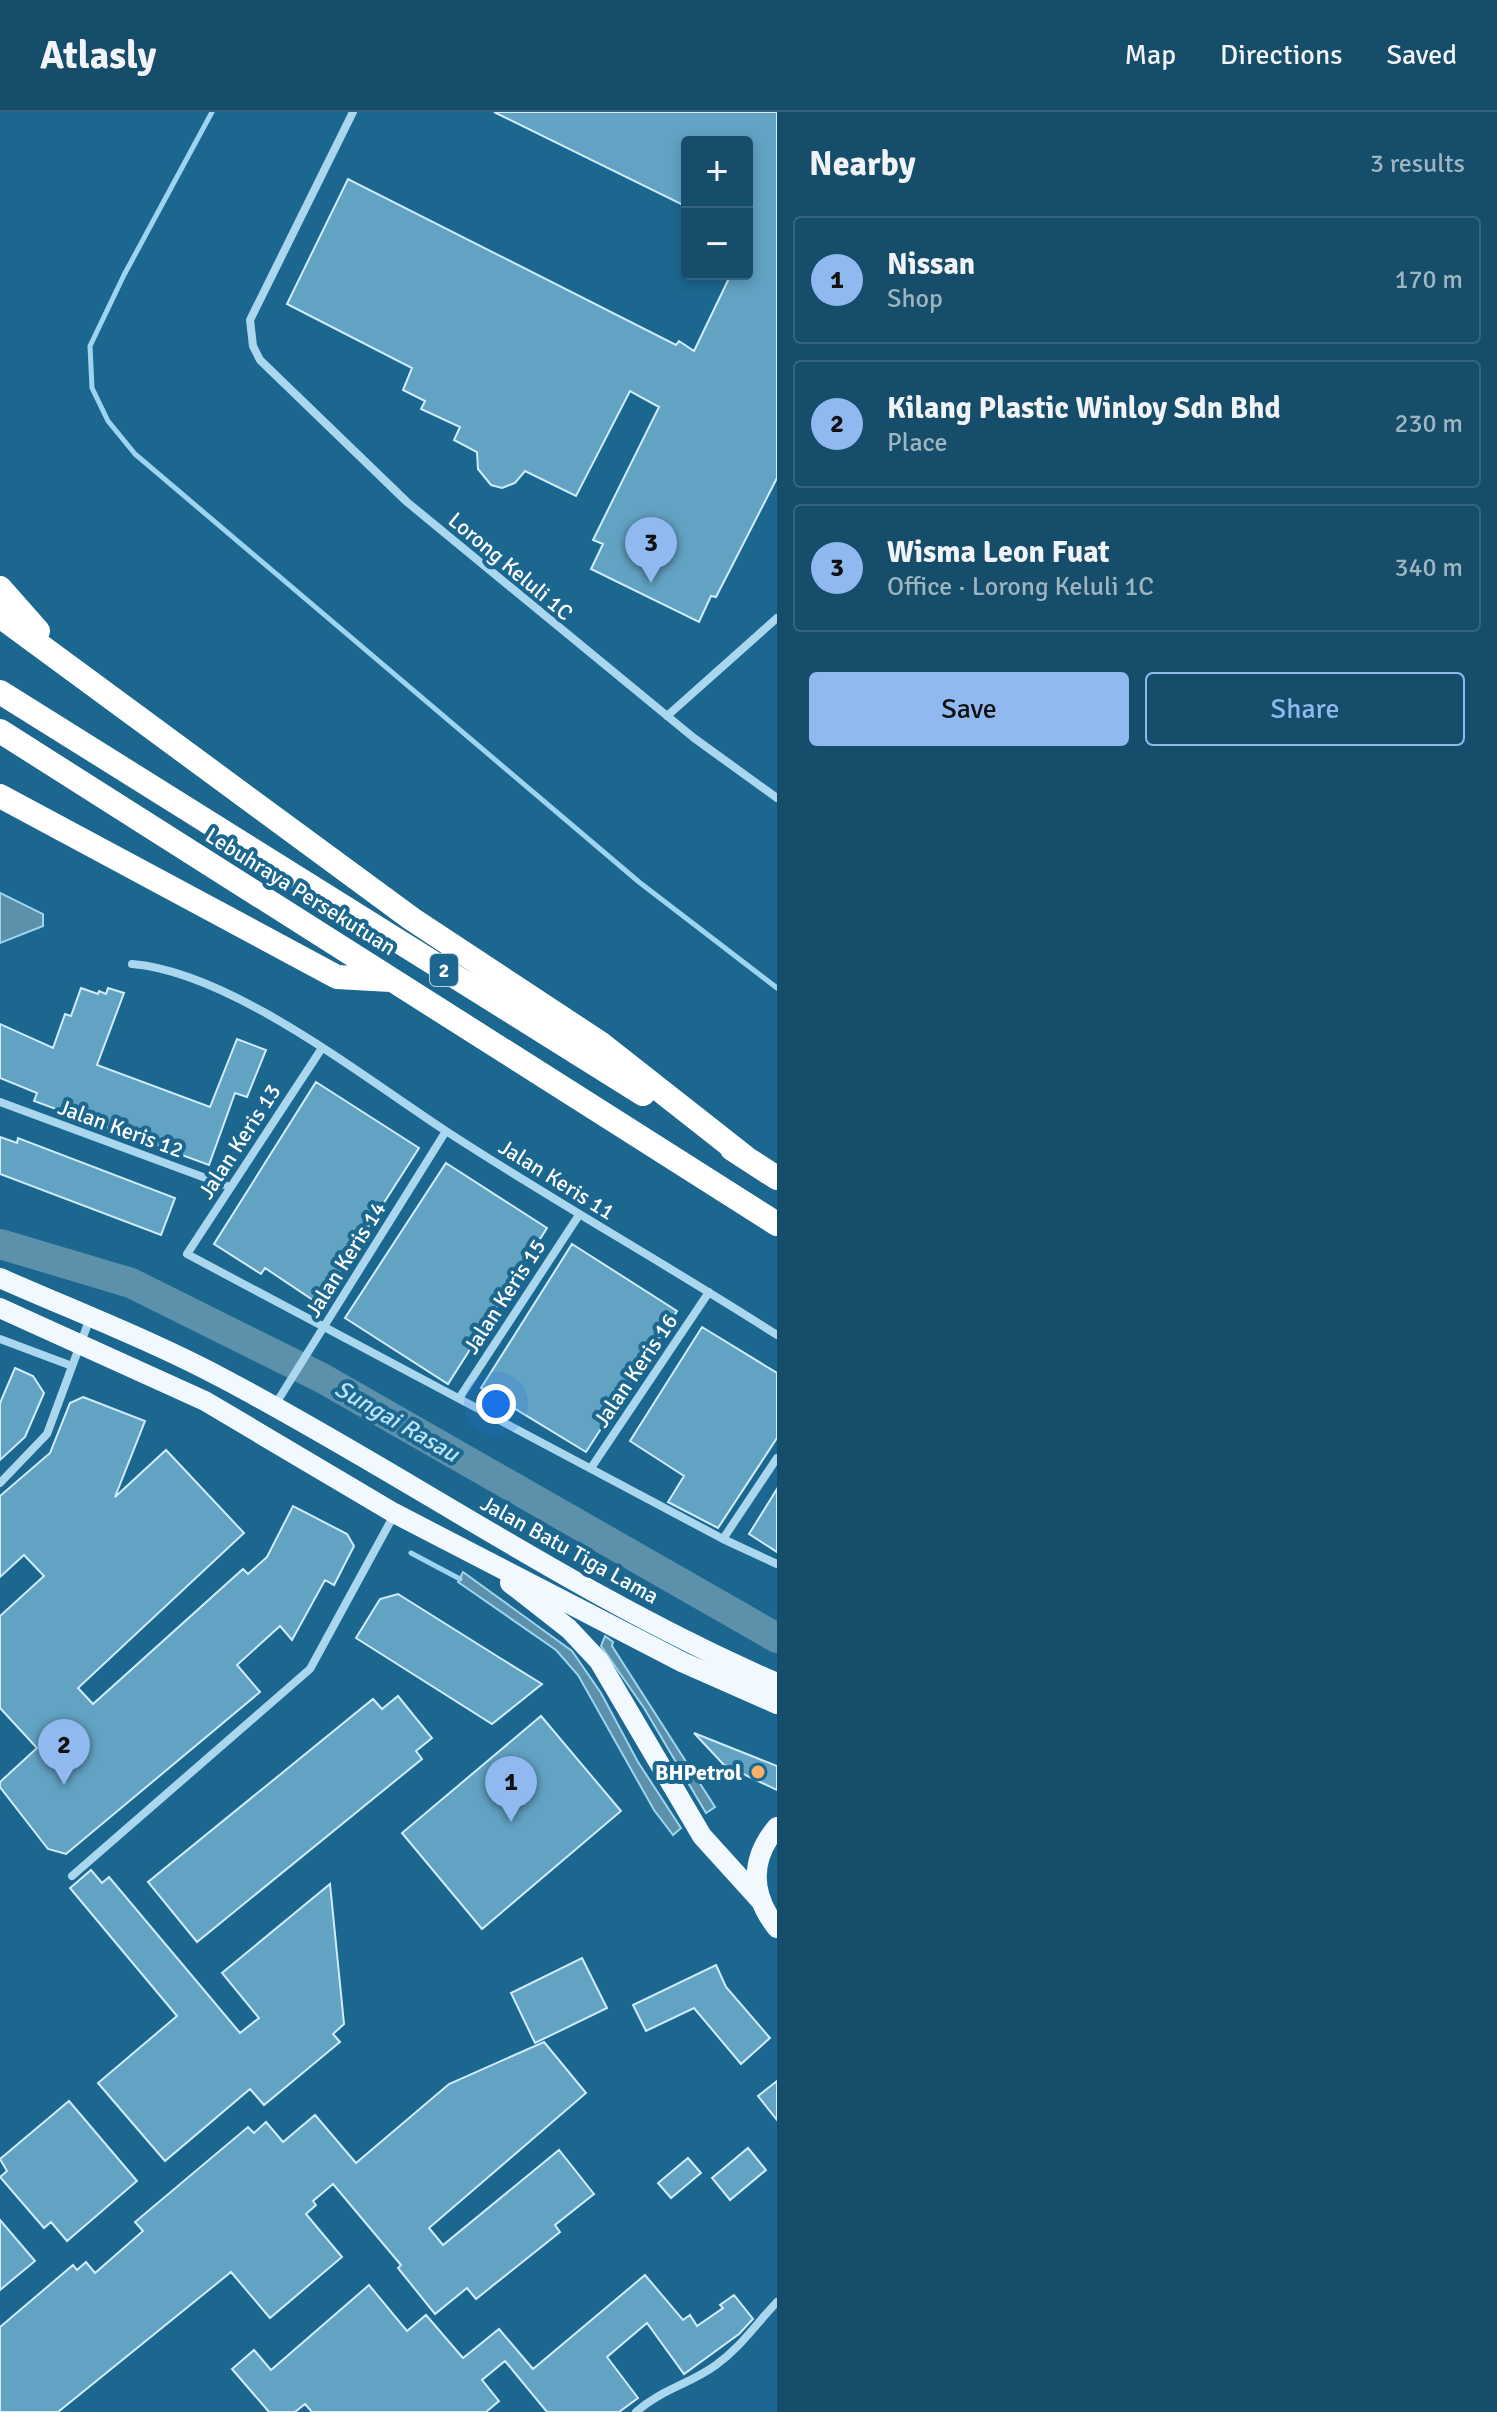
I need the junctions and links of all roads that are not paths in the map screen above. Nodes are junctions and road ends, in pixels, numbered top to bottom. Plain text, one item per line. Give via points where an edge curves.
1 (353, 112) edge
2 (0, 588) edge
3 (0, 616) edge
4 (777, 618) edge
5 (70, 667) junction
6 (0, 692) edge
7 (667, 716) junction
8 (0, 731) edge
9 (0, 796) edge
10 (777, 798) edge
11 (132, 964) dead end
12 (393, 980) junction
13 (322, 1048) junction
14 (0, 1102) edge
15 (446, 1131) junction
16 (745, 1157) junction
17 (777, 1178) edge
18 (230, 1187) junction
19 (579, 1215) junction
20 (777, 1224) edge
21 (0, 1278) edge
22 (709, 1292) junction
23 (0, 1308) edge
24 (90, 1317) junction
25 (325, 1325) junction
26 (777, 1335) edge
27 (0, 1339) edge
28 (80, 1344) junction
29 (72, 1366) junction
30 (460, 1397) junction
31 (274, 1406) junction
32 (777, 1458) edge
33 (591, 1468) junction
34 (0, 1483) edge
35 (394, 1513) junction
36 (723, 1539) junction
37 (472, 1554) junction
38 (777, 1564) edge
39 (777, 1683) edge
40 (777, 1704) edge
41 (777, 1827) edge
42 (72, 1876) dead end
43 (760, 1900) junction
44 (777, 1928) edge
45 (777, 2302) edge
46 (636, 2412) edge

1 - 7 street, Lorong Keluli 1C via 250,320 260,360 407,502
2 - 5 highway
3 - 5 highway
4 - 7 street
5 - 16 highway via 412,919 600,1043
6 - 16 highway, Lebuhraya Persekutuan / 2
7 - 10 street, Lorong Keluli 1C
8 - 12 highway, Lebuhraya Persekutuan / 2
9 - 12 highway via 337,977
11 - 13 street, Jalan Keris 11 via 218,990
12 - 20 highway, Lebuhraya Persekutuan / 2
13 - 15 street, Jalan Keris 11
13 - 18 street, Jalan Keris 13
14 - 18 street, Jalan Keris 12
15 - 19 street, Jalan Keris 11
15 - 25 street, Jalan Keris 14
16 - 17 highway, Lebuhraya Persekutuan / 2
18 - 25 street, Jalan Keris 13 via 187,1254
19 - 22 street, Jalan Keris 11
19 - 30 street, Jalan Keris 15
21 - 24 main road, Jalan Batu Tiga Lama
22 - 26 street, Jalan Keris 11
22 - 33 street, Jalan Keris 16
23 - 28 main road, Jalan Batu Tiga Lama
24 - 28 street
24 - 31 main road, Jalan Batu Tiga Lama
25 - 30 street
25 - 31 street, Jalan Keris 14
27 - 29 street
28 - 29 street
28 - 35 main road, Jalan Batu Tiga Lama via 205,1401
29 - 34 street via 47,1434
30 - 33 street
31 - 39 main road, Jalan Batu Tiga Lama via 576,1584
32 - 36 street
33 - 36 street
35 - 37 main road, Jalan Batu Tiga Lama
35 - 42 street via 310,1669
36 - 38 street
37 - 40 main road, Jalan Batu Tiga Lama via 682,1662
37 - 43 main road via 569,1629 599,1661 693,1821
41 - 43 main road via 758,1860 755,1888
43 - 44 main road
45 - 46 street via 726,2357 665,2389

